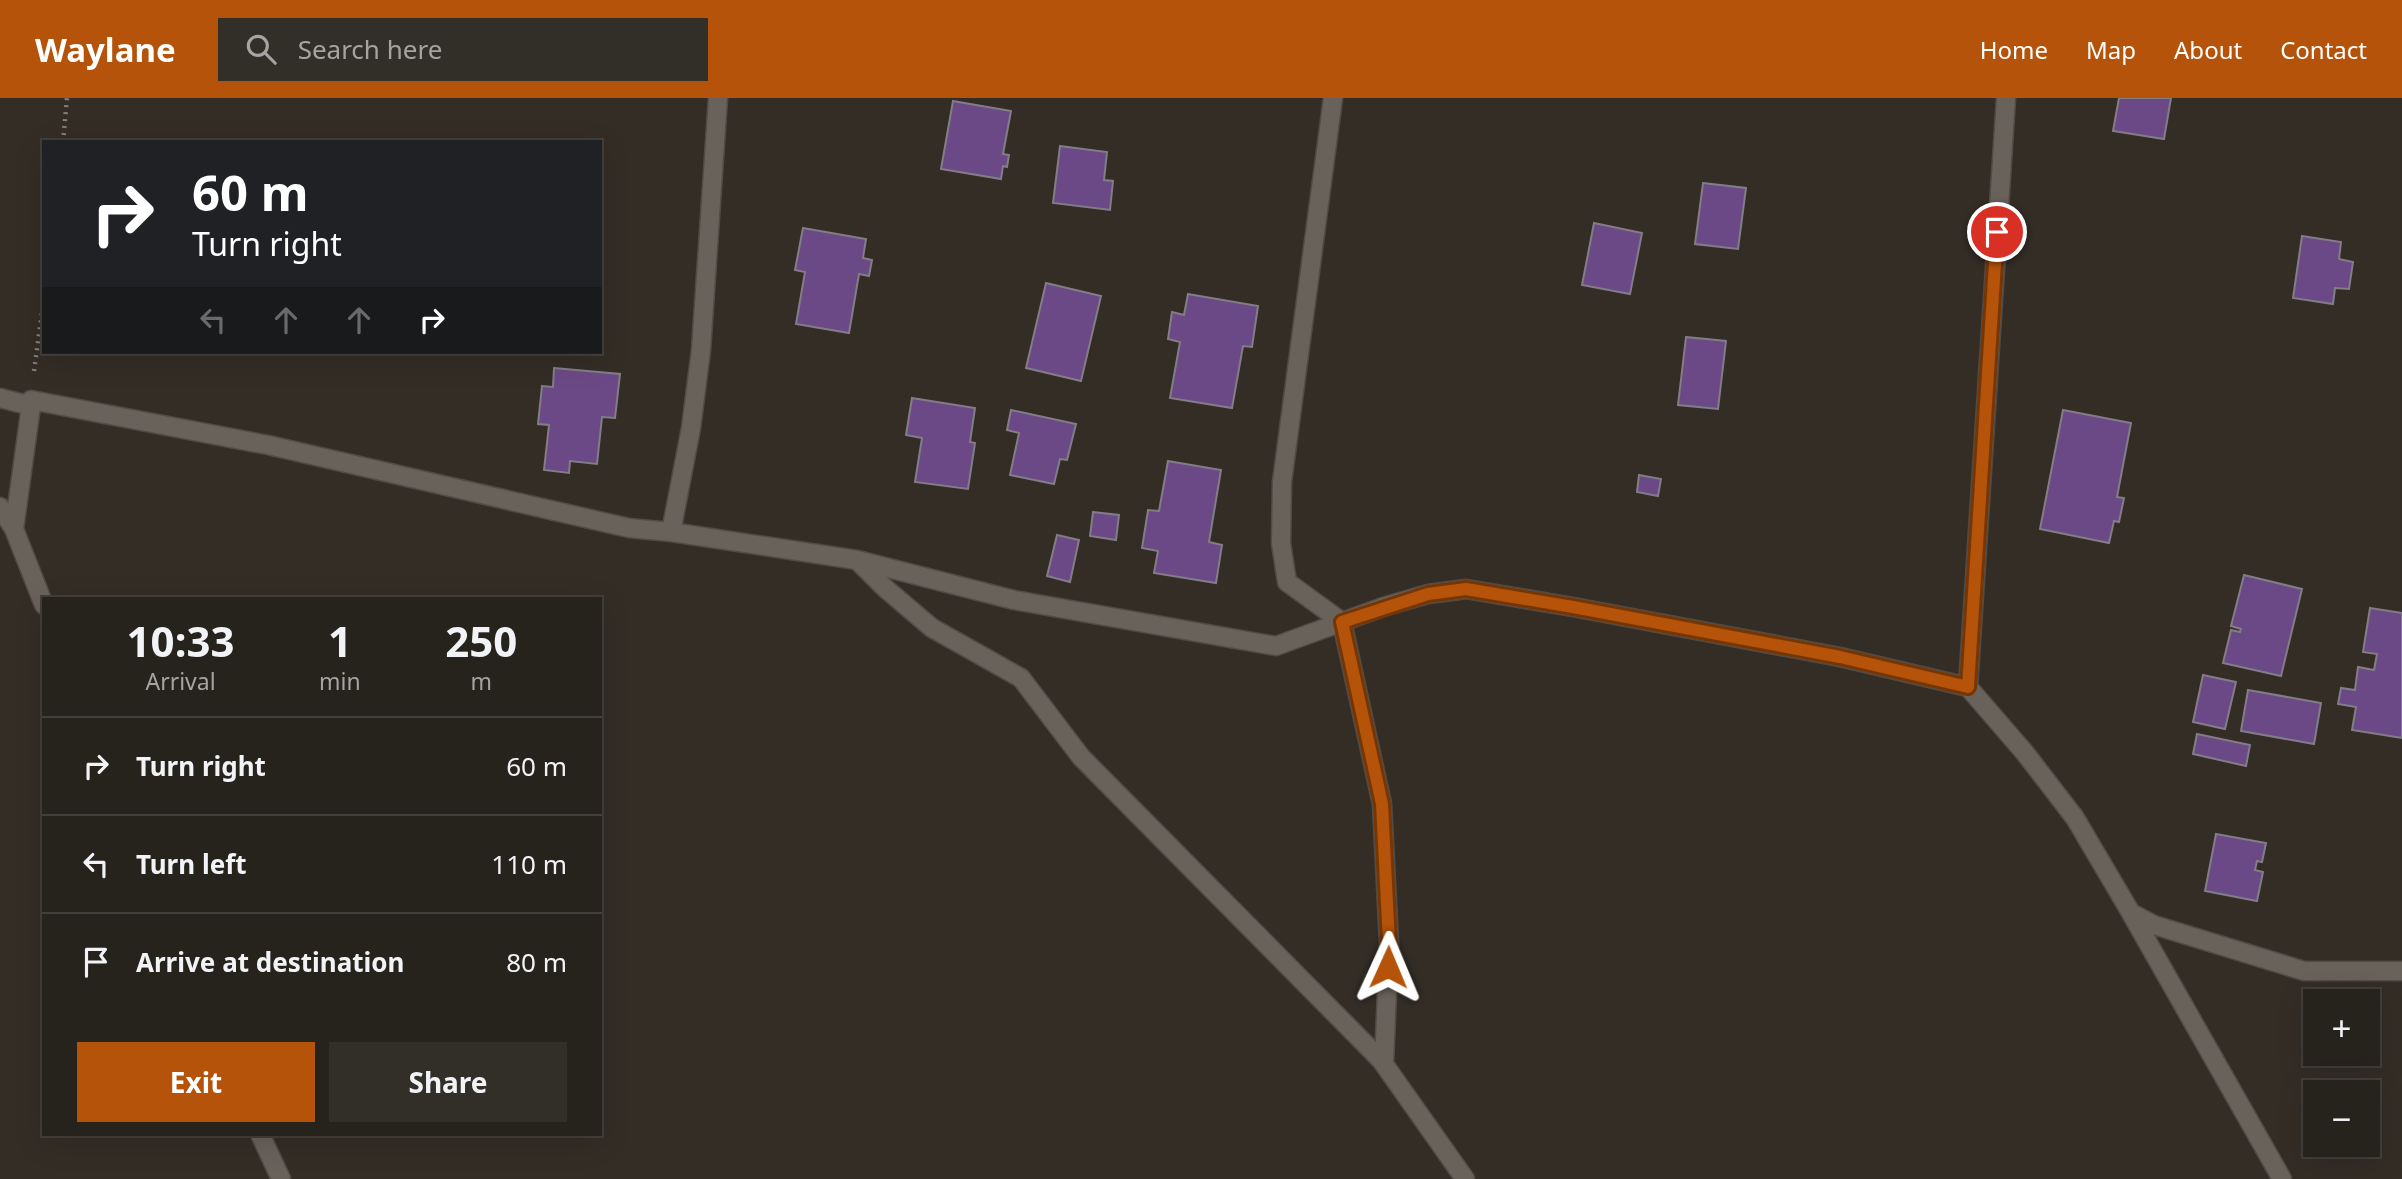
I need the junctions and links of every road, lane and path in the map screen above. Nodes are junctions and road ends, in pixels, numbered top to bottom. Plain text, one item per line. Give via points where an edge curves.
1 (67, 98) edge
2 (718, 98) edge
3 (1333, 98) edge
4 (2006, 98) edge
5 (63, 140) edge
6 (42, 314) edge
7 (0, 398) edge
8 (31, 403) junction
9 (0, 507) edge
10 (13, 529) junction
11 (671, 532) junction
12 (857, 560) junction
13 (42, 600) edge
14 (1342, 622) junction
15 (1968, 687) junction
16 (2131, 913) junction
17 (2402, 971) edge
18 (1384, 1064) junction
19 (261, 1136) edge
20 (281, 1179) edge
21 (1465, 1179) edge
22 (2282, 1179) edge

1 - 5 path
2 - 11 street via 701,350
3 - 14 street via 1282,482 1281,543 1287,582
4 - 15 street
6 - 8 path
7 - 8 street
8 - 10 street
8 - 11 street via 268,445 629,528
9 - 10 street
10 - 13 street
11 - 12 street
12 - 14 street via 1013,600 1276,646
12 - 18 street via 932,628 1021,678 1081,757
14 - 15 street via 1428,594 1466,589 1840,657
14 - 18 street via 1382,804 1389,943
15 - 16 street via 2075,818
16 - 17 street via 2154,925 2304,971
16 - 22 street
18 - 21 street
19 - 20 street

